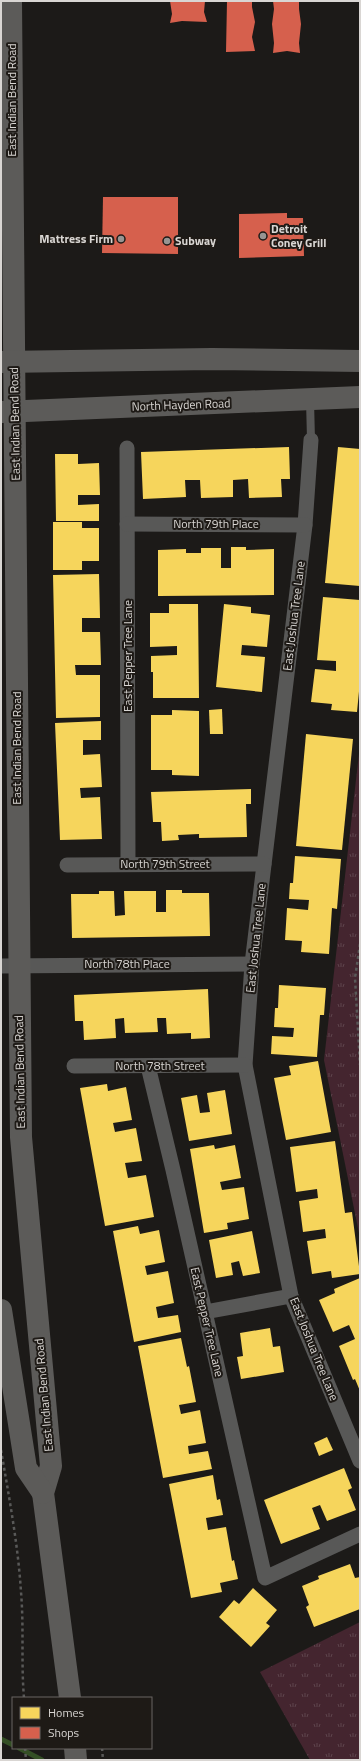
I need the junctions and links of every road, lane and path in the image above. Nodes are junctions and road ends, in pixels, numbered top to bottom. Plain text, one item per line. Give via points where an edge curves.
1 (11, 1) edge
2 (360, 361) edge
3 (8, 362) edge
4 (360, 397) edge
5 (310, 400) junction
6 (8, 412) edge
7 (311, 440) joint
8 (127, 448) dead end
9 (127, 524) junction
10 (305, 525) junction
11 (128, 864) junction
12 (264, 864) junction
13 (67, 865) dead end
14 (360, 944) edge
15 (252, 964) junction
16 (10, 965) edge
17 (245, 1065) junction
18 (360, 1065) edge
19 (74, 1066) dead end
20 (148, 1066) junction
21 (291, 1296) junction
22 (1, 1310) edge
23 (205, 1312) junction
24 (1, 1450) edge
25 (360, 1461) edge
26 (43, 1493) junction
27 (360, 1534) edge
28 (24, 1697) edge
29 (70, 1697) edge
30 (25, 1749) edge
31 (75, 1749) edge
32 (102, 1749) edge
33 (26, 1760) edge
34 (76, 1760) edge
35 (103, 1760) edge

1 - 3 main road, East Indian Bend Road
2 - 3 main road via 205,359
3 - 6 main road, East Indian Bend Road
4 - 5 main road, North Hayden Road
5 - 6 main road, North Hayden Road
5 - 7 lane, East Joshua Tree Lane
6 - 16 main road, East Indian Bend Road
7 - 10 street, East Joshua Tree Lane
8 - 9 street, East Pepper Tree Lane
9 - 10 street, North 79th Place
9 - 11 street, East Pepper Tree Lane
10 - 12 street, East Joshua Tree Lane
11 - 12 street, North 79th Street
11 - 13 street, North 79th Street
12 - 15 street, East Joshua Tree Lane
14 - 18 path via 355,978
15 - 16 street, North 78th Place
15 - 17 street, East Joshua Tree Lane
16 - 26 main road, East Indian Bend Road via 21,1137 51,1466
17 - 20 street, North 78th Street
17 - 21 street, East Joshua Tree Lane
19 - 20 street, North 78th Street
20 - 23 street, East Pepper Tree Lane
21 - 23 street
21 - 25 street, East Joshua Tree Lane
22 - 26 main road, East Indian Bend Road via 26,1468
23 - 27 street, East Pepper Tree Lane via 266,1578
24 - 28 path via 16,1535 22,1591
26 - 29 main road, East Indian Bend Road
30 - 33 path
31 - 34 main road
32 - 35 path

